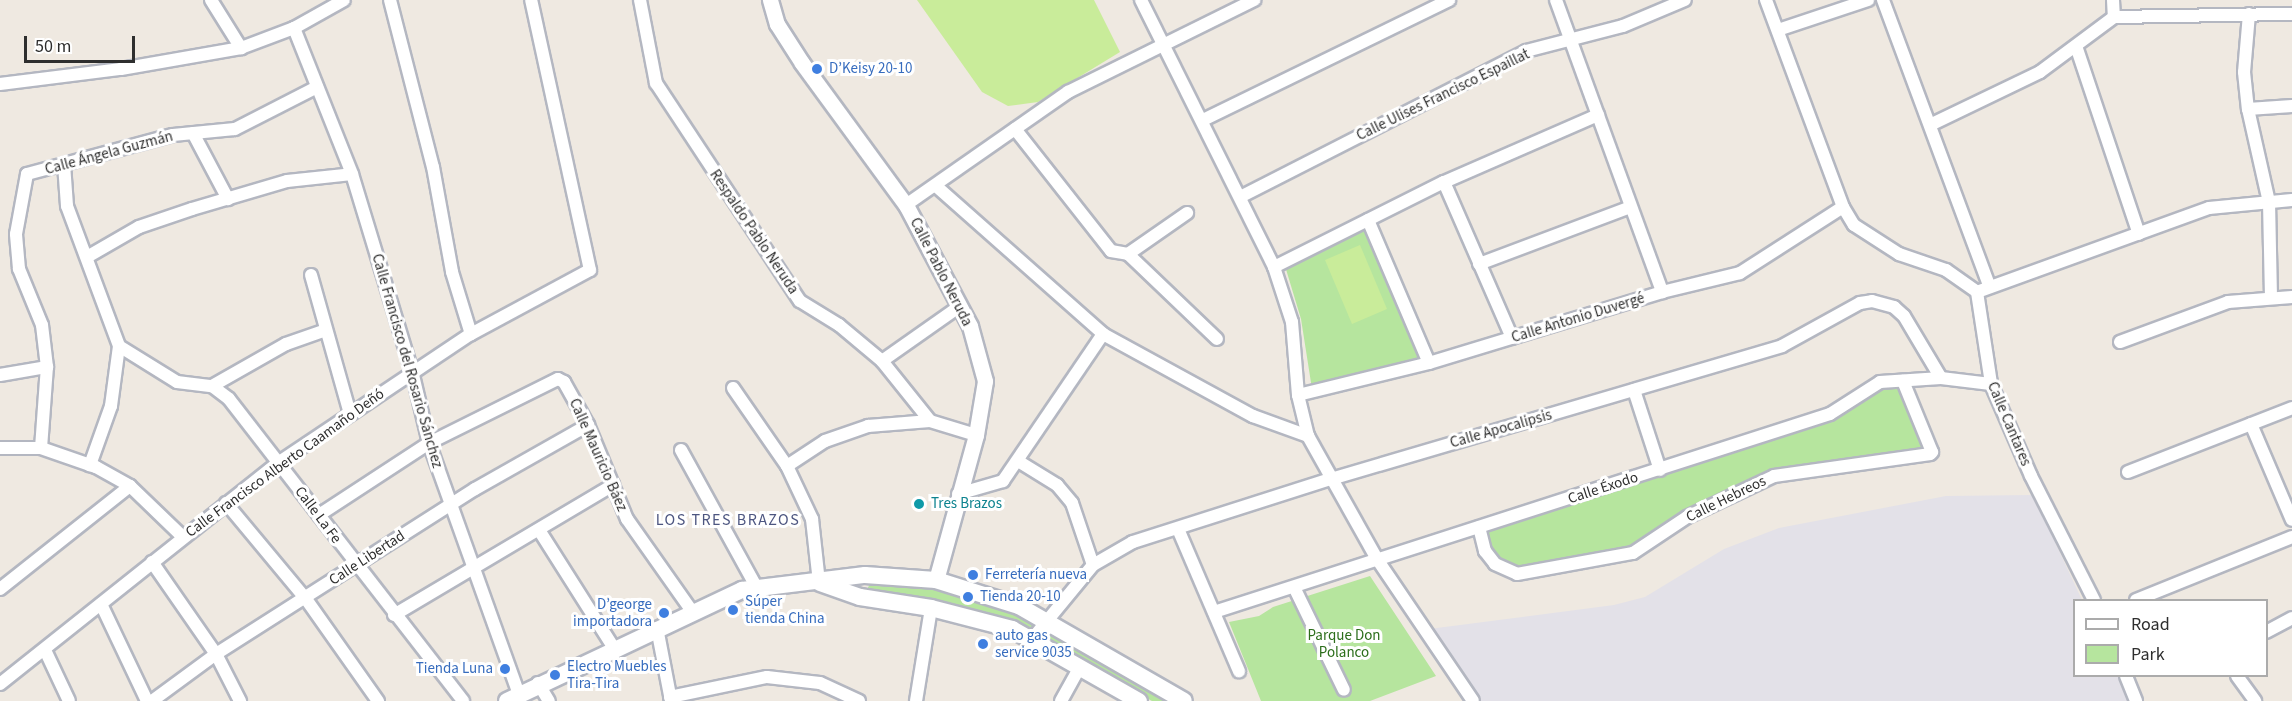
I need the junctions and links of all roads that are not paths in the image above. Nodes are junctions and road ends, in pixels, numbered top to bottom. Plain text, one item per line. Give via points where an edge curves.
1 (211, 0) edge
2 (344, 0) edge
3 (390, 0) edge
4 (531, 0) edge
5 (640, 0) edge
6 (770, 0) edge
7 (1141, 0) edge
8 (1254, 0) edge
9 (1449, 0) edge
10 (1556, 0) edge
11 (1685, 0) edge
12 (1766, 0) edge
13 (1868, 0) edge
14 (1883, 0) edge
15 (2114, 0) edge
16 (2249, 14) junction
17 (2292, 14) edge
18 (2114, 17) junction
19 (294, 28) junction
20 (1778, 30) junction
21 (1572, 39) junction
22 (1165, 45) junction
23 (2076, 46) junction
24 (241, 48) junction
25 (0, 84) edge
26 (317, 87) junction
27 (2292, 106) edge
28 (2248, 109) junction
29 (1598, 115) junction
30 (1203, 120) junction
31 (1930, 125) junction
32 (1015, 129) junction
33 (193, 133) junction
34 (64, 164) junction
35 (352, 174) junction
36 (1444, 183) junction
37 (936, 186) junction
38 (1242, 196) junction
39 (228, 199) junction
40 (2292, 200) edge
41 (2269, 202) junction
42 (906, 205) junction
43 (1631, 207) junction
44 (1843, 207) junction
45 (1187, 213) dead end
46 (1368, 220) junction
47 (2139, 234) junction
48 (1128, 254) junction
49 (87, 257) junction
50 (1479, 264) junction
51 (1274, 267) junction
52 (311, 275) dead end
53 (1990, 287) junction
54 (1662, 292) junction
55 (1977, 292) junction
56 (2271, 297) junction
57 (2292, 297) edge
58 (960, 306) junction
59 (326, 330) junction
60 (471, 334) junction
61 (1103, 334) junction
62 (1512, 338) junction
63 (1217, 339) dead end
64 (2120, 342) dead end
65 (119, 346) junction
66 (882, 362) junction
67 (1429, 363) junction
68 (47, 367) junction
69 (412, 372) junction
70 (0, 375) edge
71 (1941, 378) junction
72 (1904, 381) junction
73 (1990, 384) junction
74 (212, 386) junction
75 (733, 388) dead end
76 (1634, 390) junction
77 (1298, 394) junction
78 (2292, 408) edge
79 (350, 414) junction
80 (930, 422) junction
81 (2251, 424) junction
82 (588, 425) junction
83 (976, 435) junction
84 (1308, 436) junction
85 (429, 443) junction
86 (0, 448) edge
87 (41, 448) junction
88 (681, 450) dead end
89 (1018, 461) junction
90 (278, 463) junction
91 (90, 465) junction
92 (787, 466) junction
93 (1660, 470) junction
94 (2128, 472) dead end
95 (1331, 479) junction
96 (613, 485) junction
97 (130, 486) junction
98 (958, 494) junction
99 (226, 503) junction
100 (451, 506) junction
101 (319, 515) junction
102 (2292, 520) edge
103 (1479, 528) junction
104 (1178, 529) junction
105 (539, 530) junction
106 (183, 537) junction
107 (2292, 537) edge
108 (1377, 559) junction
109 (152, 562) junction
110 (356, 564) junction
111 (1093, 565) junction
112 (472, 570) junction
113 (865, 575) junction
114 (936, 580) junction
115 (819, 582) junction
116 (1294, 587) junction
117 (757, 588) junction
118 (0, 589) edge
119 (860, 597) junction
120 (306, 598) junction
121 (2093, 599) edge
122 (2138, 599) edge
123 (101, 604) junction
124 (931, 608) junction
125 (692, 611) junction
126 (1214, 612) junction
127 (394, 615) junction
128 (2292, 618) edge
129 (1045, 619) junction
130 (657, 628) junction
131 (2268, 631) edge
132 (1033, 638) junction
133 (614, 648) junction
134 (45, 650) junction
135 (216, 654) junction
136 (1080, 667) junction
137 (1239, 671) dead end
138 (2127, 677) edge
139 (2238, 677) edge
140 (538, 683) junction
141 (0, 684) edge
142 (1344, 690) dead end
143 (513, 698) edge
144 (670, 699) edge
145 (69, 701) edge
146 (147, 701) edge
147 (152, 701) edge
148 (240, 701) edge
149 (378, 701) edge
150 (463, 701) edge
151 (549, 701) edge
152 (859, 701) edge
153 (916, 701) edge
154 (1061, 701) edge
155 (1140, 701) edge
156 (1184, 701) edge
157 (1473, 701) edge
158 (2136, 701) edge
159 (2256, 701) edge

1 - 24 street
2 - 19 street
3 - 60 street via 433,167 452,272
4 - 60 street, Calle Francisco Alberto Caamaño Deñó via 590,270
5 - 66 street, Respaldo Pablo Neruda via 656,83 757,239 800,301 838,325
6 - 42 street, Calle Pablo Neruda via 777,24 802,63
7 - 22 street
8 - 22 street
9 - 30 street
10 - 21 street
11 - 21 street, Calle Ulises Francisco Espaillat via 1623,26
12 - 20 street
13 - 20 street
14 - 31 street
15 - 18 street
16 - 17 street
16 - 18 street
16 - 28 street via 2244,59
18 - 23 street
19 - 24 street
19 - 26 street, Calle Francisco del Rosario Sánchez
20 - 44 street
21 - 29 street
21 - 38 street, Calle Ulises Francisco Espaillat via 1526,51
22 - 30 street
22 - 32 street via 1068,92
23 - 31 street via 2040,72
23 - 47 street
24 - 25 street via 121,69
26 - 33 street, Calle Ángela Guzmán via 235,129
26 - 35 street, Calle Francisco del Rosario Sánchez
27 - 28 street
28 - 41 street
29 - 36 street
29 - 43 street
30 - 38 street
31 - 53 street
32 - 37 street
32 - 48 street via 1111,251
33 - 34 street, Calle Ángela Guzmán via 115,148
33 - 39 street
34 - 49 street via 68,206
34 - 68 street, Calle Ángela Guzmán via 27,174 16,234 19,270 42,325
35 - 39 street via 287,181
35 - 69 street, Calle Francisco del Rosario Sánchez
36 - 46 street
36 - 50 street
37 - 42 street
37 - 61 street
38 - 51 street
39 - 49 street via 139,227
40 - 41 street
41 - 47 street via 2209,208
41 - 56 street
42 - 58 street, Calle Pablo Neruda
43 - 50 street
43 - 54 street
44 - 54 street, Calle Antonio Duvergé via 1740,273
44 - 55 street via 1854,225 1871,239 1946,270
45 - 48 street
46 - 51 street
46 - 67 street
47 - 53 street
48 - 63 street
49 - 65 street
50 - 62 street
51 - 77 street via 1292,322
52 - 59 street
53 - 55 street
54 - 62 street, Calle Antonio Duvergé
55 - 73 street, Calle Cantares
56 - 57 street
56 - 64 street via 2228,302
58 - 66 street
58 - 83 street, Calle Pablo Neruda via 970,326 985,381
59 - 74 street via 286,344
59 - 79 street
60 - 69 street, Calle Francisco Alberto Caamaño Deñó
61 - 84 street via 1253,416
61 - 89 street
62 - 67 street, Calle Antonio Duvergé
65 - 74 street via 177,382
65 - 91 street via 111,406
66 - 80 street, Respaldo Pablo Neruda
67 - 77 street, Calle Antonio Duvergé
68 - 70 street
68 - 87 street, Calle Ángela Guzmán
69 - 79 street, Calle Francisco Alberto Caamaño Deñó
69 - 85 street, Calle Francisco del Rosario Sánchez
71 - 72 street, Calle Éxodo
71 - 73 street, Calle Éxodo
71 - 76 street, Calle Apocalipsis via 1904,316 1894,307 1872,301 1860,303 1782,346
72 - 93 street, Calle Éxodo via 1880,382 1830,414
72 - 103 street, Calle Hebreos via 1930,454 1774,476 1687,517 1633,553 1517,574 1495,564 1485,551
73 - 121 street, Calle Cantares
74 - 90 street, Calle La Fe via 229,399
75 - 92 street
76 - 93 street
76 - 95 street, Calle Apocalipsis
77 - 84 street
78 - 81 street
79 - 90 street, Calle Francisco Alberto Caamaño Deñó
80 - 83 street
80 - 92 street via 868,426 825,441
81 - 94 street
81 - 102 street
82 - 85 street, Calle Mauricio Báez via 564,382 555,379
82 - 96 street, Calle Mauricio Báez
82 - 100 street, Calle Libertad
83 - 98 street, Calle Pablo Neruda
84 - 95 street
85 - 100 street, Calle Francisco del Rosario Sánchez
85 - 101 street, Calle Mauricio Báez
86 - 87 street
87 - 91 street
88 - 117 street
89 - 98 street via 1003,481
89 - 111 street via 1057,485 1072,503
90 - 99 street, Calle Francisco Alberto Caamaño Deñó
90 - 101 street, Calle La Fe
91 - 97 street
92 - 115 street via 812,519
93 - 103 street, Calle Éxodo
95 - 104 street, Calle Apocalipsis
95 - 108 street
96 - 105 street
96 - 125 street, Calle Mauricio Báez via 627,519
97 - 106 street
97 - 118 street
98 - 114 street, Calle Pablo Neruda
99 - 106 street, Calle Francisco Alberto Caamaño Deñó
99 - 120 street
100 - 110 street, Calle Libertad
100 - 112 street, Calle Francisco del Rosario Sánchez
101 - 110 street, Calle La Fe
103 - 108 street, Calle Éxodo
104 - 111 street, Calle Apocalipsis via 1133,542
104 - 126 street
105 - 112 street
105 - 133 street
106 - 109 street, Calle Francisco Alberto Caamaño Deñó
107 - 122 street
108 - 116 street, Calle Éxodo
108 - 157 street
109 - 123 street, Calle Francisco Alberto Caamaño Deñó
109 - 135 street
110 - 120 street, Calle Libertad
110 - 127 street, Calle La Fe
111 - 129 street, Calle Apocalipsis
112 - 127 street
112 - 143 street, Calle Francisco del Rosario Sánchez
113 - 114 main road
113 - 115 main road
113 - 119 main road via 855,583
114 - 129 main road via 988,595
115 - 117 main road
115 - 119 main road
116 - 126 street, Calle Éxodo
116 - 142 street
117 - 125 main road
119 - 124 main road
120 - 135 street, Calle Libertad
120 - 149 street
123 - 134 street, Calle Francisco Alberto Caamaño Deñó
123 - 146 street
124 - 132 main road
124 - 153 street
125 - 130 main road
126 - 137 street
127 - 150 street, Calle La Fe
128 - 131 street
129 - 132 street, Calle Apocalipsis
129 - 156 main road
130 - 133 main road
130 - 144 street
132 - 136 main road
133 - 140 main road
134 - 141 street, Calle Francisco Alberto Caamaño Deñó
134 - 145 street
135 - 147 street, Calle Libertad
135 - 148 street
136 - 154 street
136 - 155 main road
138 - 158 street
139 - 159 street
140 - 143 main road
140 - 151 street
144 - 152 street via 767,677 820,683

